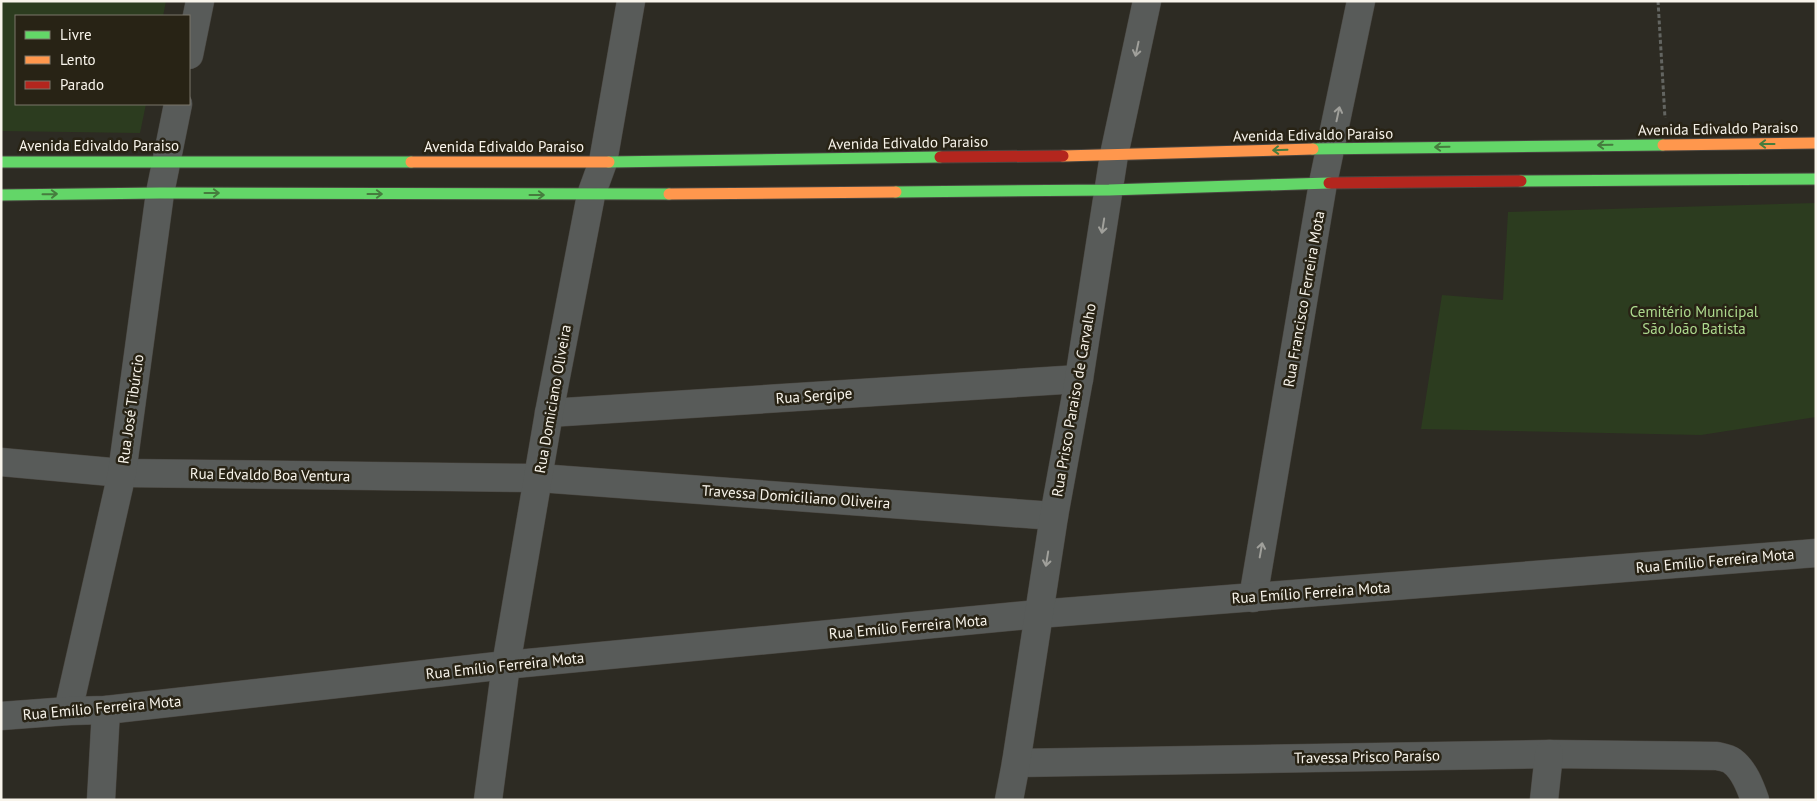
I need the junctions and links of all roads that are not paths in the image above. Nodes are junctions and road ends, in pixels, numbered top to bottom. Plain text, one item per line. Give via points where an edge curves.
1 (200, 1) edge
2 (631, 1) edge
3 (1147, 1) edge
4 (1361, 1) edge
5 (190, 50) edge
6 (178, 105) edge
7 (1816, 143) edge
8 (1331, 148) junction
9 (1114, 155) junction
10 (166, 161) junction
11 (1, 162) edge
12 (604, 162) junction
13 (1816, 179) edge
14 (1323, 183) junction
15 (1108, 190) junction
16 (160, 193) junction
17 (1, 195) edge
18 (591, 195) junction
19 (1078, 379) junction
20 (549, 413) junction
21 (1, 462) edge
22 (122, 473) junction
23 (539, 478) junction
24 (1054, 516) junction
25 (1816, 553) edge
26 (1253, 598) junction
27 (1038, 614) junction
28 (506, 665) junction
29 (106, 710) junction
30 (68, 711) junction
31 (1, 716) edge
32 (1549, 754) junction
33 (1016, 763) junction
34 (101, 800) edge
35 (488, 800) edge
36 (1009, 800) edge
37 (1544, 800) edge
38 (1755, 800) edge

1 - 5 street
2 - 12 street, Rua Domiciano Oliveira
3 -> 9 street, Rua Prisco Paraiso de Carvalho
8 -> 4 street, Rua Francisco Ferreira Mota
6 - 10 street, Rua José Tibúrcio
7 -> 8 main road, Avenida Edivaldo Paraiso
8 -> 9 main road, Avenida Edivaldo Paraiso
8 - 14 street, Rua Francisco Ferreira Mota
9 - 12 main road, Avenida Edivaldo Paraiso
9 - 15 street, Rua Prisco Paraiso de Carvalho
10 - 11 main road, Avenida Edivaldo Paraiso
10 - 12 main road, Avenida Edivaldo Paraiso
10 - 16 street, Rua José Tibúrcio
12 - 18 street, Rua Domiciano Oliveira
13 - 14 main road
14 - 15 main road
26 -> 14 street, Rua Francisco Ferreira Mota
15 - 18 main road
15 -> 19 street, Rua Prisco Paraiso de Carvalho
17 -> 16 main road
16 -> 18 main road
16 - 22 street, Rua José Tibúrcio
18 - 20 street, Rua Domiciano Oliveira
19 - 20 street, Rua Sergipe
19 - 24 street, Rua Prisco Paraiso de Carvalho
20 - 23 street, Rua Domiciano Oliveira
21 - 22 street, Rua Edvaldo Boa Ventura
22 - 23 street, Rua Edvaldo Boa Ventura
22 - 30 street, Rua José Tibúrcio
23 - 24 street, Travessa Domiciliano Oliveira
23 - 28 street, Rua Domiciano Oliveira
24 -> 27 street, Rua Prisco Paraiso de Carvalho
25 - 26 street, Rua Emílio Ferreira Mota
26 - 27 street, Rua Emílio Ferreira Mota
27 - 28 street, Rua Emílio Ferreira Mota
27 - 33 street, Rua Prisco Paraiso de Carvalho
28 - 29 street, Rua Emílio Ferreira Mota
28 - 35 street, Rua Domiciano Oliveira
29 - 30 street, Rua Emílio Ferreira Mota
29 - 34 street
30 - 31 street, Rua Emílio Ferreira Mota
32 - 33 street, Travessa Prisco Paraíso
32 - 37 street
32 - 38 street, Travessa Prisco Paraíso via 1717,756 1732,760 1750,783
33 - 36 street, Rua Prisco Paraiso de Carvalho

